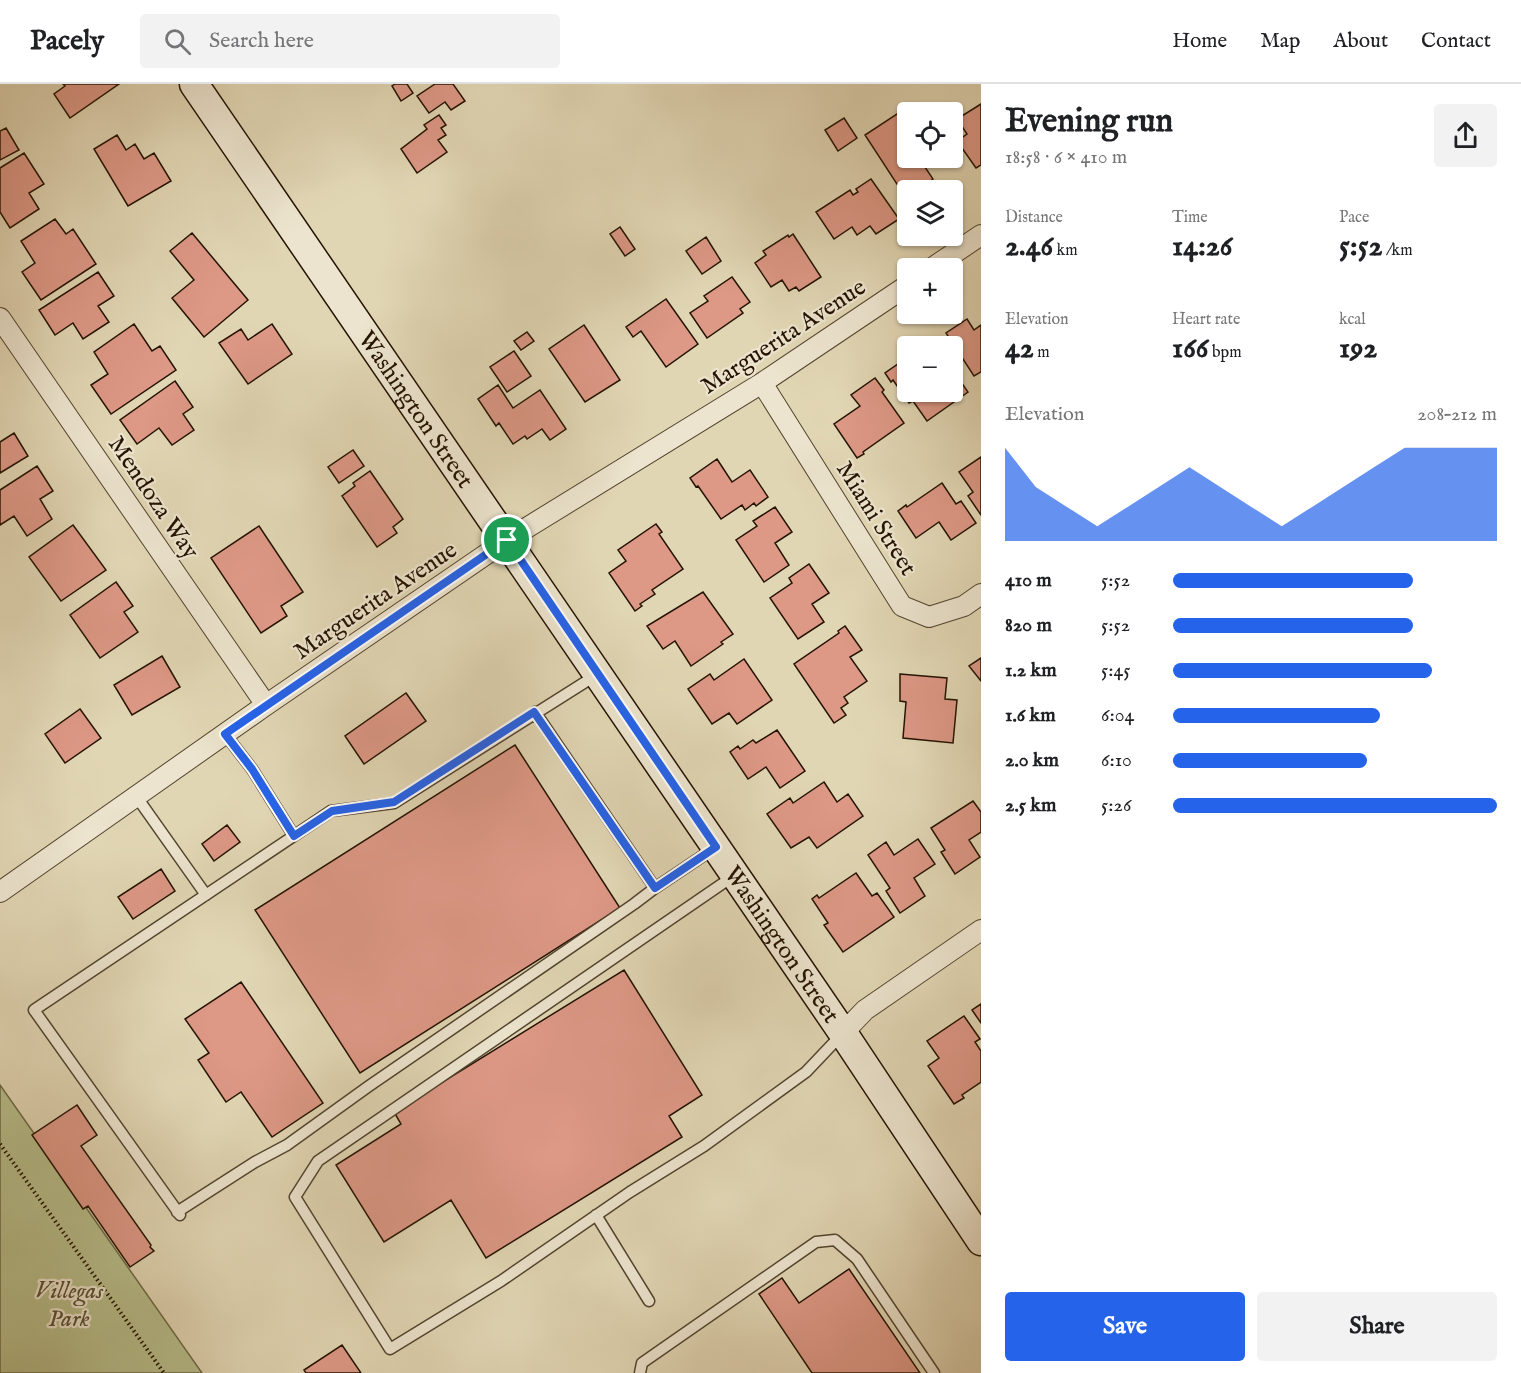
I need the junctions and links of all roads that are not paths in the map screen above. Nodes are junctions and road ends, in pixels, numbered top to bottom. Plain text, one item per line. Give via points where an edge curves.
1 (194, 84) edge
2 (981, 235) edge
3 (947, 258) edge
4 (897, 292) edge
5 (0, 318) edge
6 (762, 383) junction
7 (507, 540) junction
8 (981, 594) edge
9 (598, 674) junction
10 (266, 705) junction
11 (534, 712) junction
12 (225, 734) junction
13 (136, 796) junction
14 (294, 836) junction
15 (716, 847) junction
16 (735, 875) junction
17 (655, 888) junction
18 (0, 892) edge
19 (206, 895) junction
20 (981, 930) edge
21 (843, 1033) junction
22 (596, 1215) junction
23 (981, 1241) edge
24 (649, 1301) dead end
25 (641, 1368) edge
26 (934, 1373) edge

1 - 7 street, Washington Street
2 - 3 street
4 - 6 street, Marguerita Avenue
5 - 10 street, Mendoza Way
6 - 7 street, Marguerita Avenue
6 - 8 street, Miami Street via 902,606 929,617 964,606
7 - 9 street, Washington Street
7 - 10 street, Marguerita Avenue
9 - 11 lane
9 - 15 street, Washington Street
10 - 12 street, Marguerita Avenue
11 - 14 lane via 394,802 332,811
11 - 17 lane
12 - 13 street, Marguerita Avenue
12 - 14 lane
13 - 18 street, Marguerita Avenue
13 - 19 lane
14 - 19 lane
15 - 16 street, Washington Street
15 - 17 lane
16 - 21 street, Washington Street
16 - 22 lane via 318,1161 295,1197 390,1349 501,1281
17 - 19 lane via 287,1145 178,1213 33,1010
20 - 21 street via 865,1010
21 - 22 lane via 806,1072 704,1146
21 - 23 street, Washington Street
22 - 24 lane
25 - 26 lane via 816,1242 835,1240 857,1259

